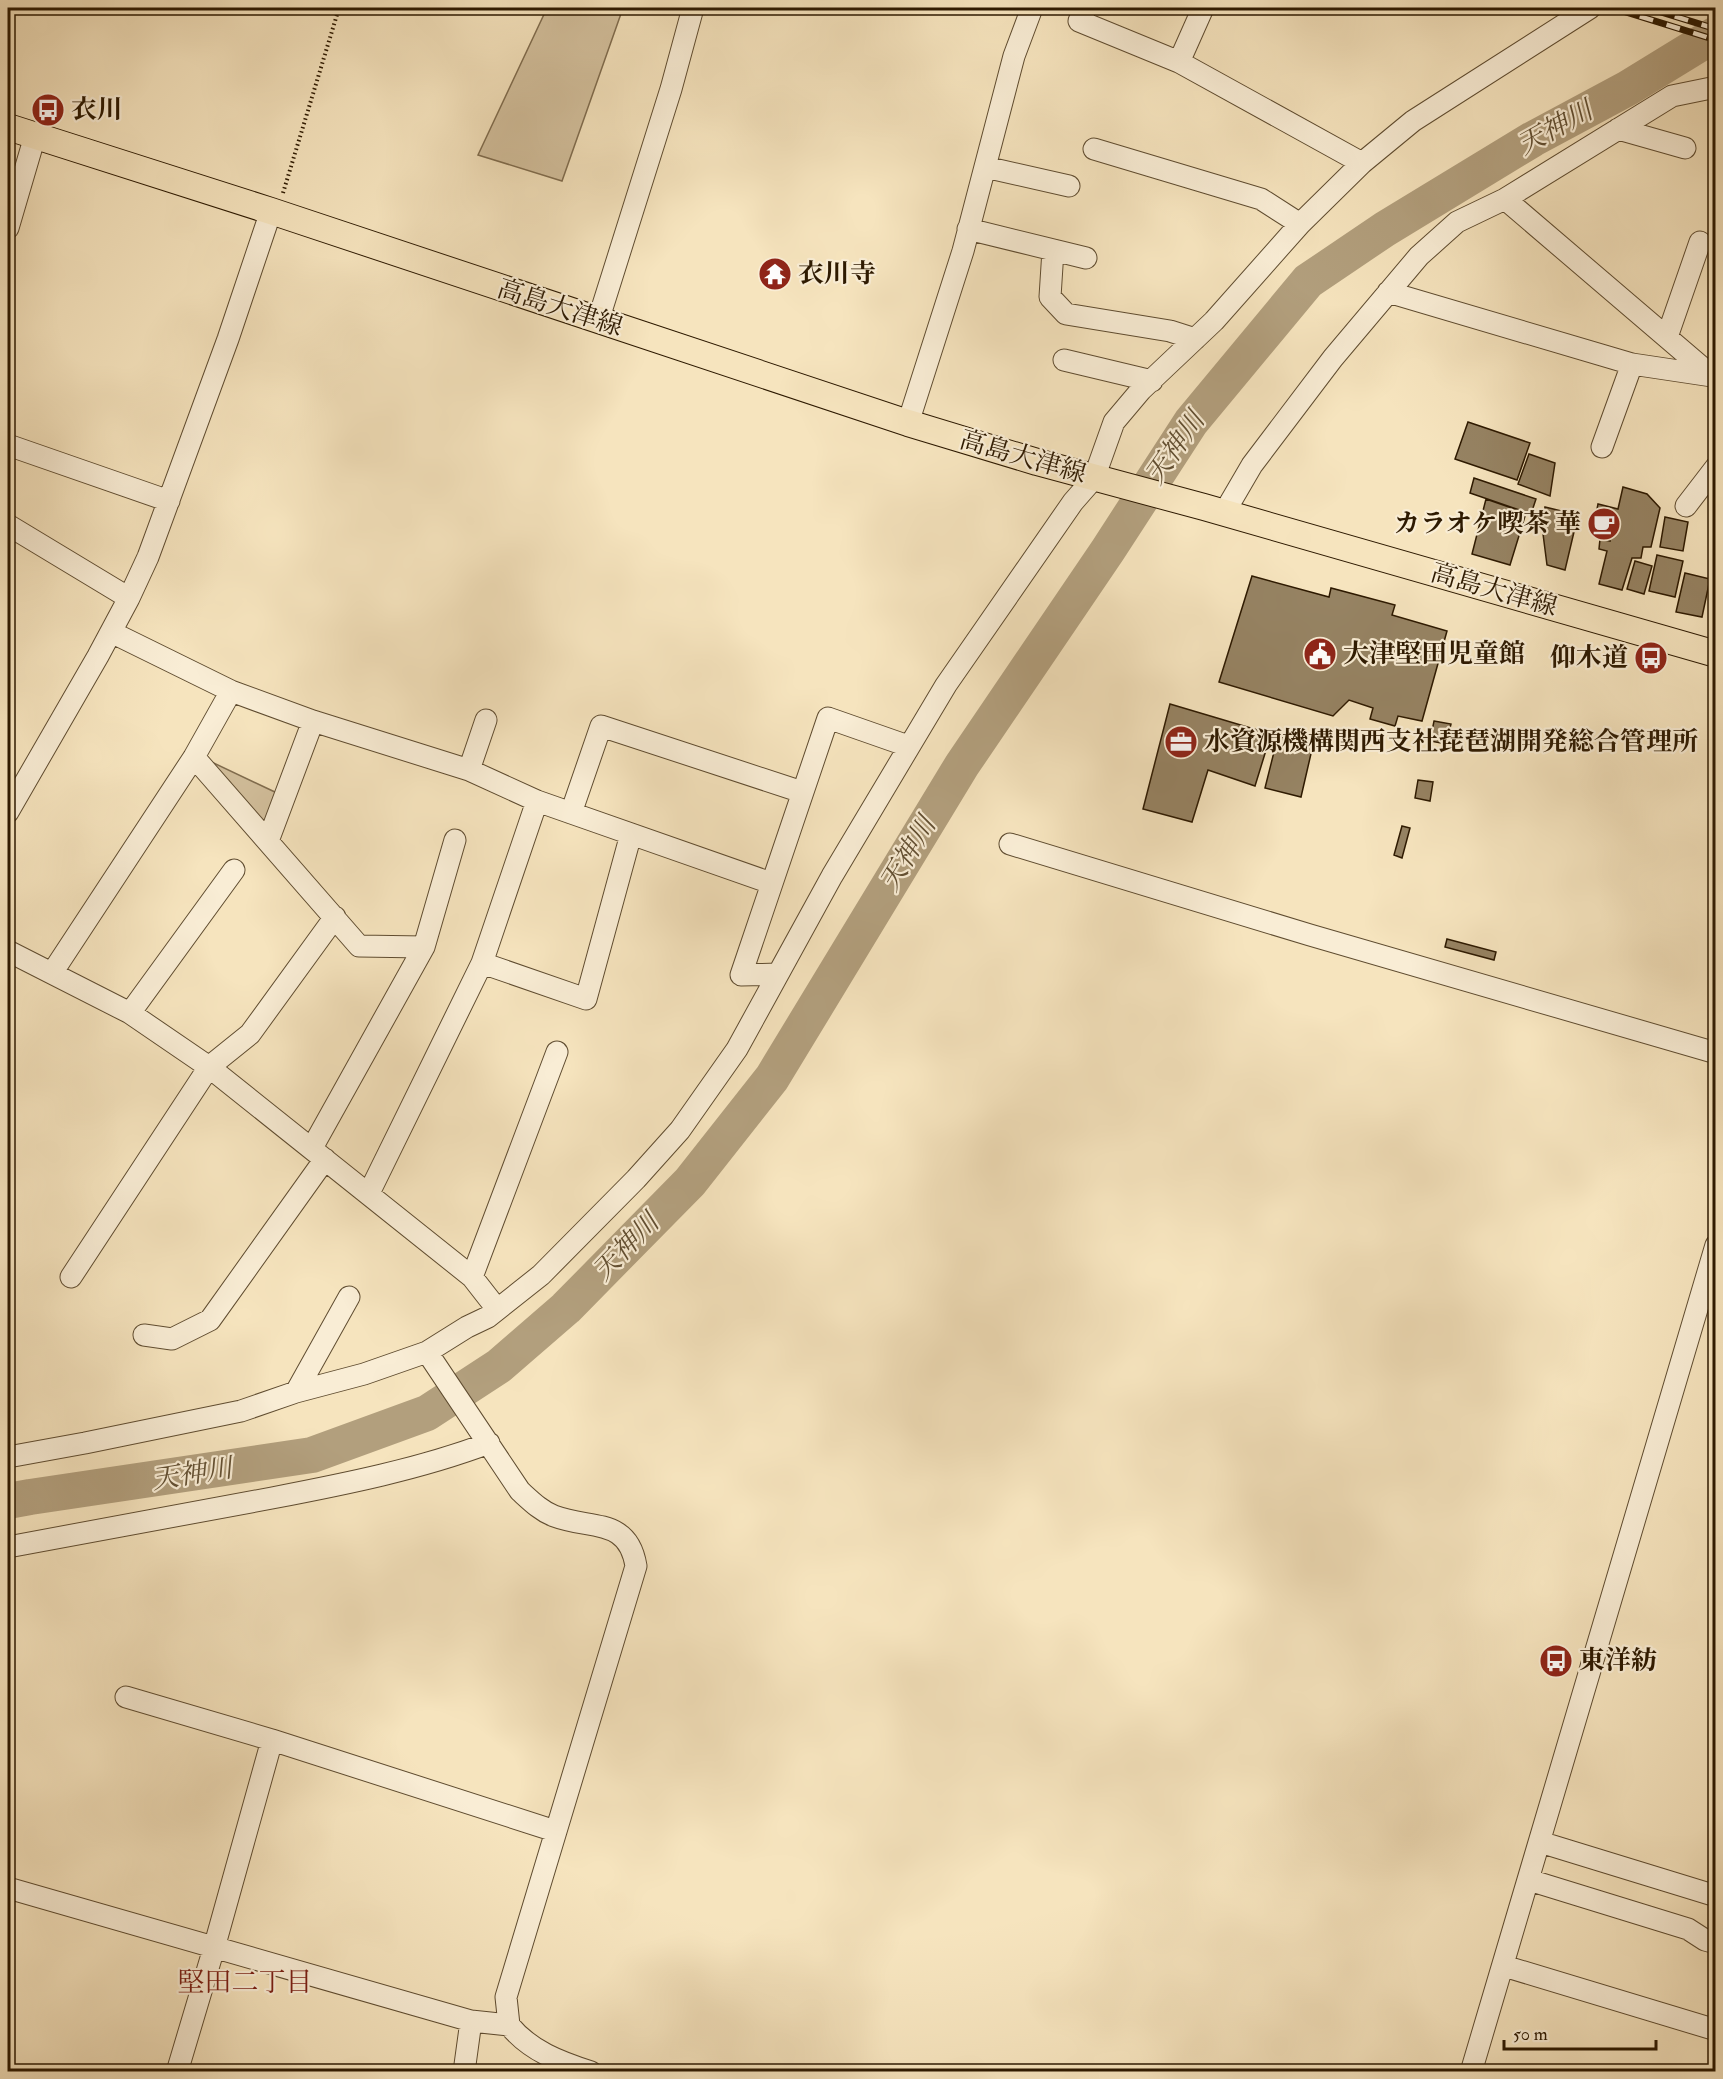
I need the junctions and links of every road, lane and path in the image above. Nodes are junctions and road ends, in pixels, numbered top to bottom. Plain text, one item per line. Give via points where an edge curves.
1 (339, 8) edge
2 (693, 8) edge
3 (1032, 8) edge
4 (1086, 8) edge
5 (1203, 8) edge
6 (1556, 8) edge
7 (1583, 11) edge
8 (1179, 62) junction
9 (1716, 87) edge
10 (8, 127) edge
11 (1618, 129) junction
12 (35, 136) junction
13 (1685, 148) dead end
14 (1094, 149) dead end
15 (1362, 164) junction
16 (985, 167) junction
17 (1069, 186) dead end
18 (1505, 199) junction
19 (274, 213) junction
20 (1300, 224) junction
21 (8, 228) edge
22 (968, 229) junction
23 (1700, 242) dead end
24 (1053, 250) junction
25 (1086, 258) dead end
26 (1388, 292) junction
27 (598, 321) junction
28 (1667, 338) junction
29 (1195, 339) junction
30 (1064, 360) dead end
31 (1632, 364) junction
32 (1714, 377) edge
33 (1152, 381) junction
34 (908, 423) junction
35 (8, 445) edge
36 (1602, 447) dead end
37 (1716, 467) edge
38 (1104, 480) junction
39 (169, 501) junction
40 (1686, 506) dead end
41 (1214, 510) junction
42 (10, 532) edge
43 (129, 598) junction
44 (111, 632) junction
45 (1716, 654) edge
46 (231, 691) junction
47 (486, 720) dead end
48 (313, 721) junction
49 (908, 746) junction
50 (194, 757) junction
51 (469, 770) junction
52 (802, 792) junction
53 (537, 801) junction
54 (8, 812) edge
55 (571, 813) junction
56 (631, 834) junction
57 (455, 840) dead end
58 (268, 841) junction
59 (1010, 844) dead end
60 (234, 870) dead end
61 (771, 883) junction
62 (335, 917) junction
63 (424, 947) junction
64 (8, 951) edge
65 (482, 963) junction
66 (52, 973) junction
67 (778, 974) junction
68 (130, 1013) junction
69 (557, 1052) dead end
70 (1716, 1053) edge
71 (208, 1067) junction
72 (319, 1153) junction
73 (369, 1194) junction
74 (1716, 1245) edge
75 (71, 1277) dead end
76 (472, 1277) junction
77 (349, 1297) dead end
78 (497, 1310) junction
79 (144, 1335) dead end
80 (431, 1357) junction
81 (296, 1392) junction
82 (484, 1435) junction
83 (8, 1457) edge
84 (8, 1547) edge
85 (126, 1697) dead end
86 (272, 1740) junction
87 (555, 1832) junction
88 (1540, 1842) junction
89 (1529, 1880) junction
90 (8, 1888) edge
91 (1716, 1896) edge
92 (1716, 1943) edge
93 (214, 1948) junction
94 (1504, 1966) junction
95 (471, 2021) junction
96 (509, 2025) junction
97 (1716, 2030) edge
98 (584, 2070) edge
99 (177, 2072) edge
100 (464, 2072) edge
101 (1471, 2072) edge

1 - 19 path
2 - 27 street
3 - 16 street via 1014,56
4 - 8 street via 1079,21
5 - 8 street
6 - 7 street
7 - 15 street via 1413,121
8 - 15 street
9 - 11 street via 1672,96
10 - 12 main road, 高島大津線
11 - 13 street
11 - 18 street
12 - 19 main road, 高島大津線
12 - 21 street
14 - 20 street via 1262,199
15 - 20 street
16 - 17 street
16 - 22 street
18 - 26 street via 1457,222 1419,256
18 - 28 street
19 - 27 main road, 高島大津線
19 - 39 street
20 - 29 street
22 - 24 street
22 - 34 street
23 - 28 street
24 - 25 street
24 - 29 street via 1050,297 1066,314 1170,331
26 - 31 street
26 - 41 street
27 - 34 main road, 高島大津線
28 - 32 street
29 - 33 street
30 - 33 street
31 - 32 street
31 - 36 street
33 - 38 street via 1114,422
34 - 38 main road, 高島大津線
35 - 39 street
37 - 40 street
38 - 41 main road
38 - 49 street via 1073,502
39 - 43 street
41 - 45 main road, 高島大津線
42 - 43 street
43 - 44 street
44 - 46 street
44 - 54 street
46 - 48 street
46 - 50 street
47 - 51 street
48 - 51 street
48 - 58 street
49 - 52 street via 828,718
49 - 67 street
50 - 58 street
50 - 66 street
51 - 53 street
52 - 55 street via 601,726
52 - 61 street
53 - 55 street
53 - 65 street
55 - 56 street
56 - 61 street
56 - 65 street via 586,999
57 - 63 street
58 - 62 street
59 - 70 street
60 - 68 street
61 - 67 street via 741,975
62 - 63 street via 359,946
62 - 71 street via 250,1034
63 - 72 street
64 - 66 street
65 - 73 street
66 - 68 street
67 - 78 street via 737,1049 680,1130 542,1275
68 - 71 street
69 - 76 street
71 - 72 street
71 - 75 street
72 - 73 street
72 - 79 street via 210,1320 172,1339
73 - 76 street
74 - 88 street
76 - 78 street
77 - 81 street
78 - 80 street via 467,1327
80 - 81 street
80 - 82 street
81 - 83 street via 241,1411
82 - 84 street via 455,1456 330,1486
82 - 87 street via 520,1491 537,1507 554,1516 624,1536 633,1550 636,1566
85 - 86 street
86 - 87 street
86 - 93 street
87 - 96 street via 506,1997
88 - 89 street
88 - 91 street
89 - 92 street via 1688,1929
89 - 94 street
90 - 93 street
93 - 95 street
93 - 99 street
94 - 97 street
94 - 101 street
95 - 96 street
95 - 100 street
96 - 98 street via 544,2054

